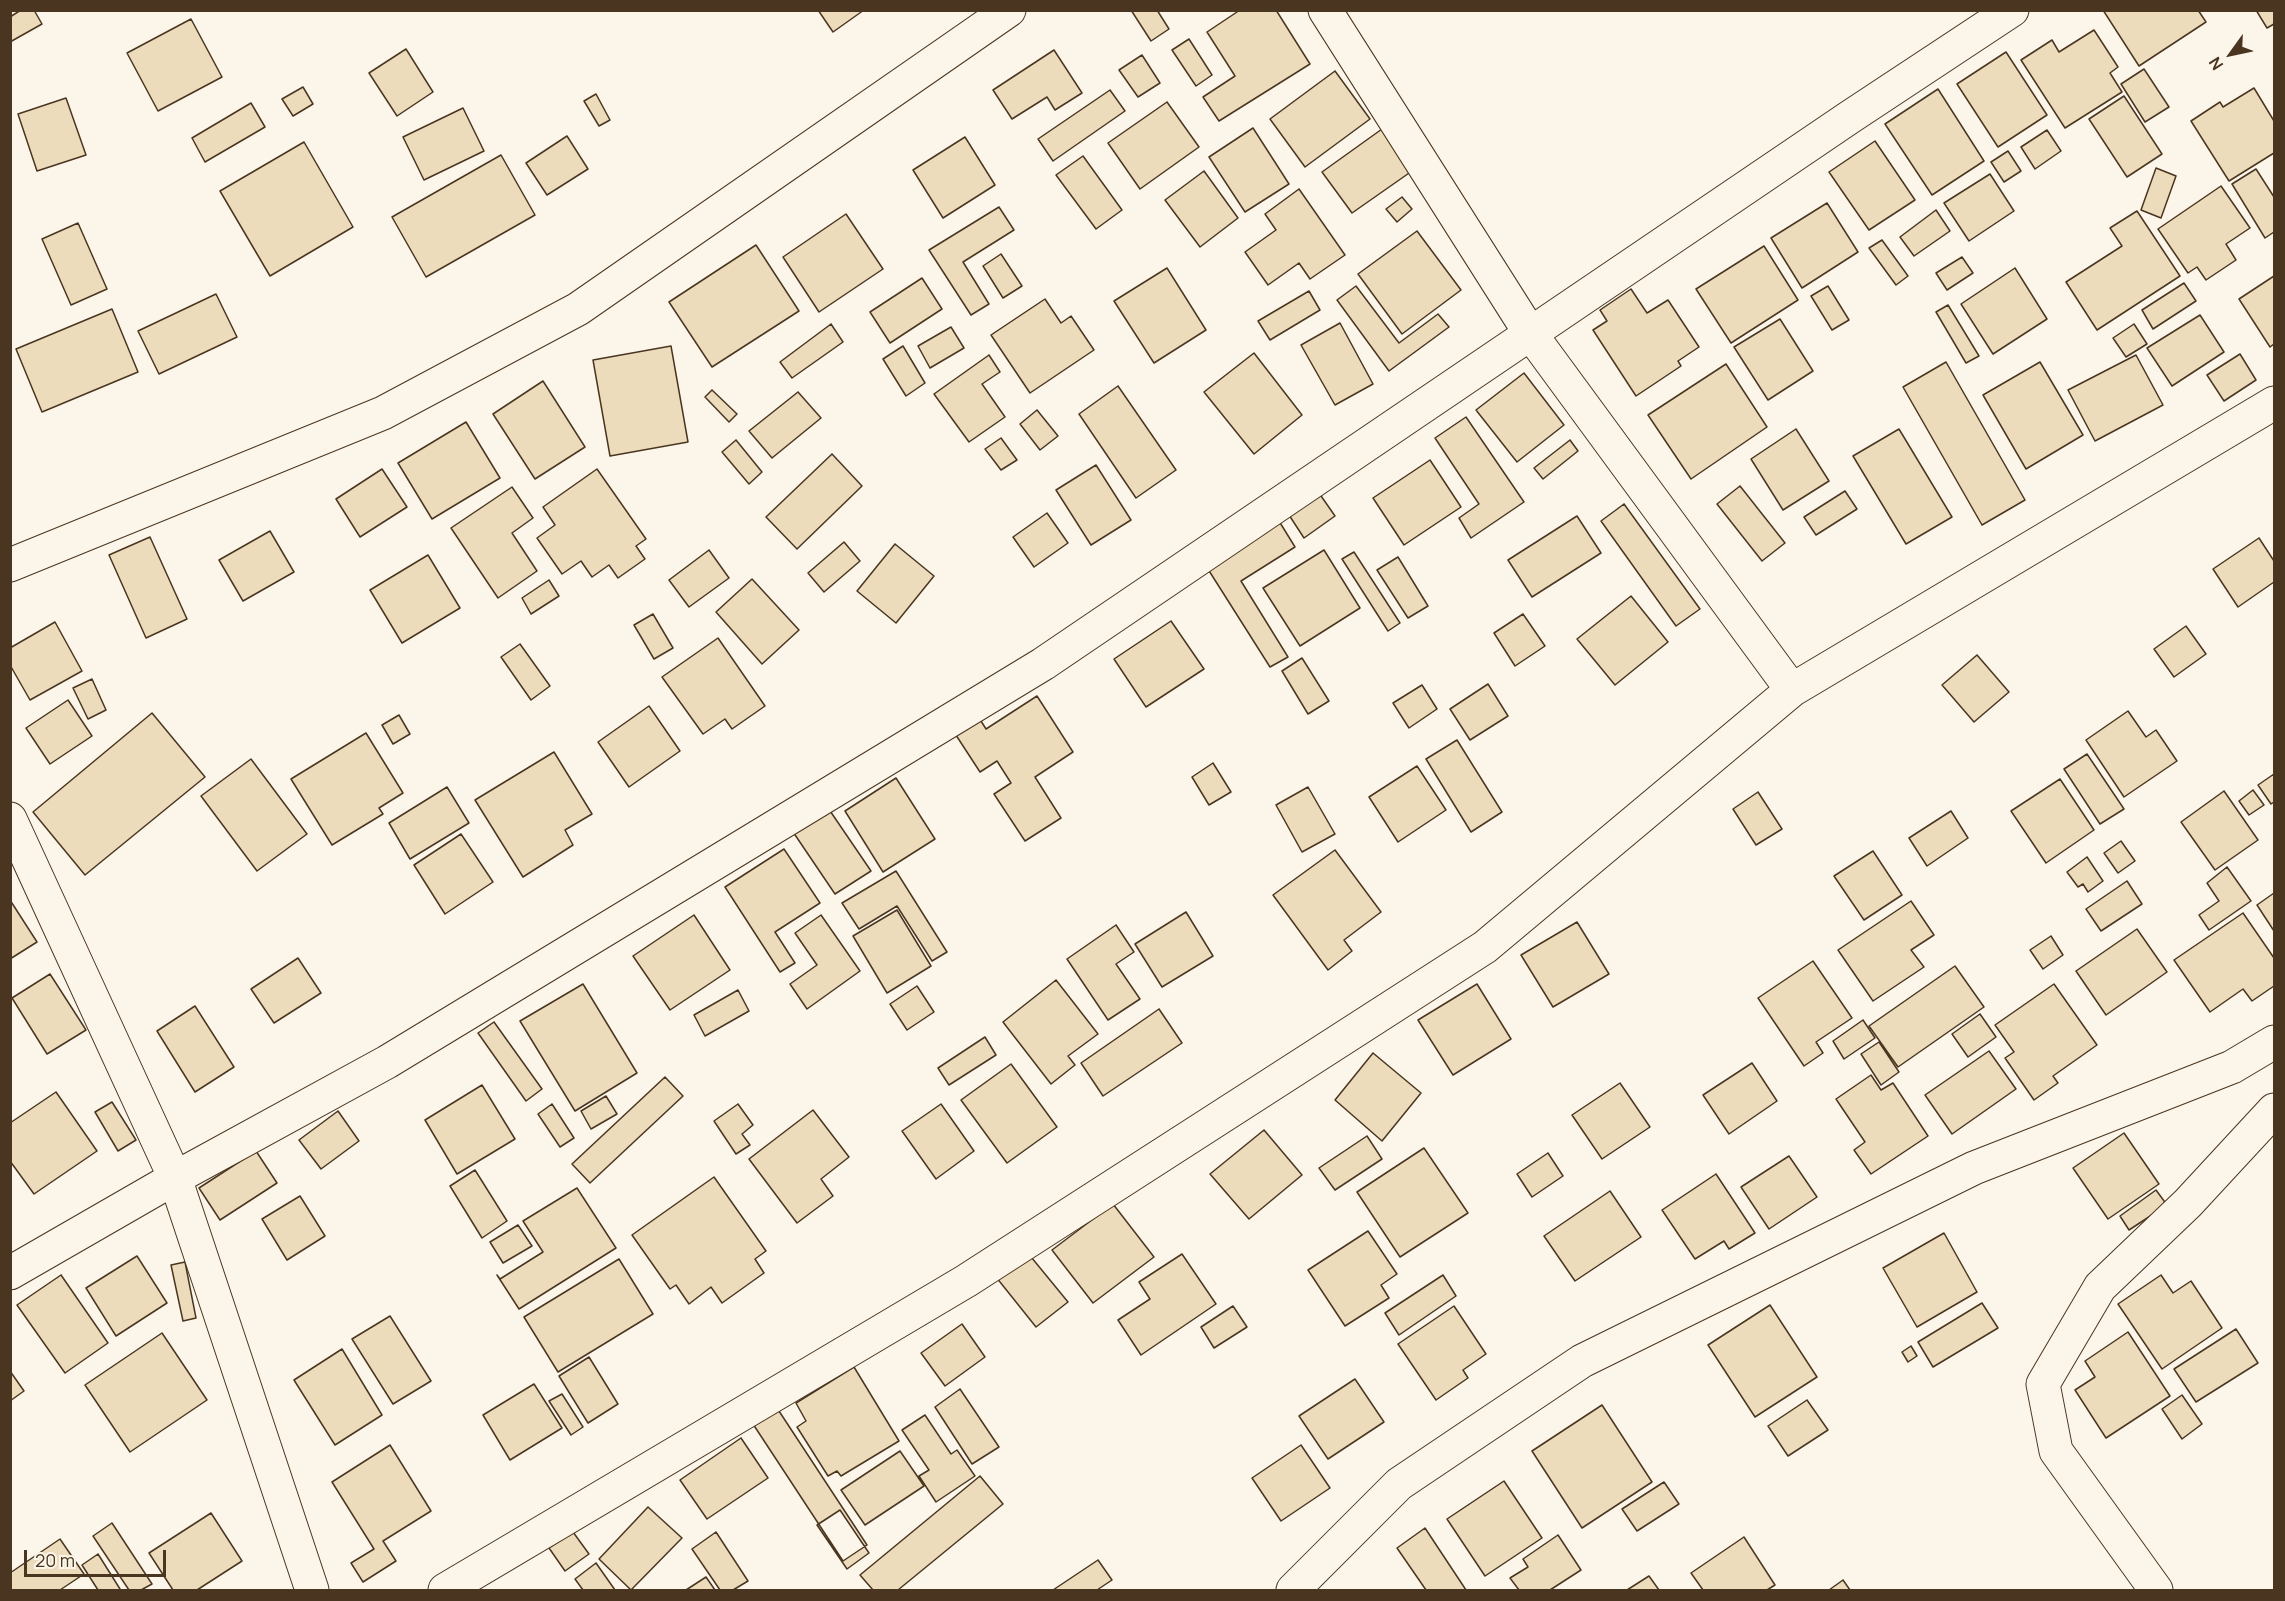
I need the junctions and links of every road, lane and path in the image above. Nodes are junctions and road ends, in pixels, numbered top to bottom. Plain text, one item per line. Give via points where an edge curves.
1 (1009, 10) edge
2 (1325, 10) edge
3 (2012, 10) edge
4 (1530, 333) junction
5 (2274, 403) edge
6 (10, 565) edge
7 (1792, 690) junction
8 (10, 819) edge
9 (2274, 1042) edge
10 (2274, 1110) edge
11 (175, 1178) junction
12 (10, 1273) edge
13 (312, 1590) edge
14 (446, 1590) edge
15 (1293, 1590) edge
16 (2156, 1590) edge

1 - 6 street via 578,309 383,413
2 - 4 street
3 - 4 street
4 - 7 street
4 - 11 street via 1043,664 387,1062
5 - 7 street
7 - 14 street via 1485,947 966,1281
8 - 11 street
9 - 15 street via 2232,1067 1974,1168 1582,1361 1399,1484
10 - 16 street via 2188,1203 2100,1287 2043,1384 2056,1451
11 - 12 street
11 - 13 street

